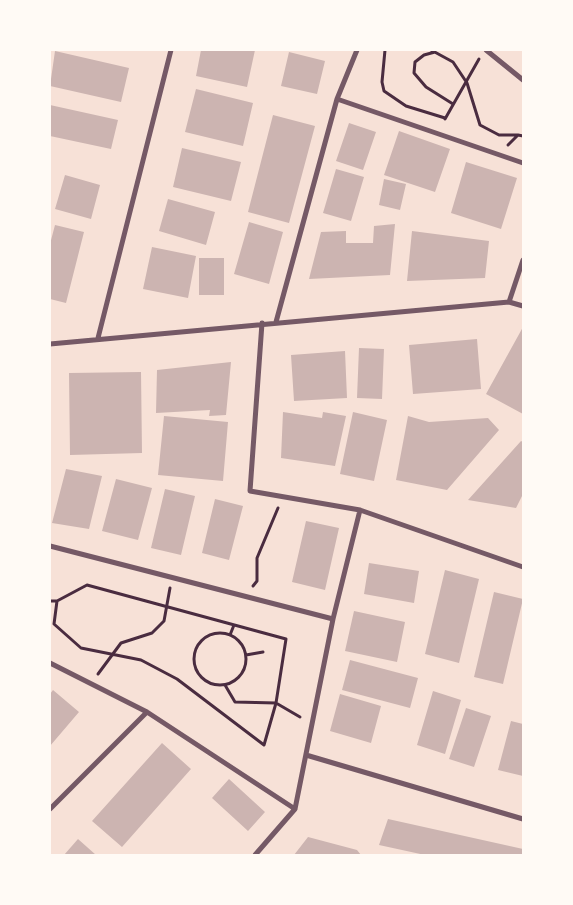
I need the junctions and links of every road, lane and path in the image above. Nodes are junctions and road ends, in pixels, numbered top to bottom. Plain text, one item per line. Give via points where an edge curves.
1 (170, 50) edge
2 (355, 50) edge
3 (385, 50) edge
4 (431, 50) edge
5 (486, 50) edge
6 (436, 52) junction
7 (480, 58) dead end
8 (523, 80) edge
9 (467, 83) junction
10 (337, 99) junction
11 (454, 104) junction
12 (445, 118) junction
13 (436, 132) junction
14 (518, 134) junction
15 (523, 136) edge
16 (500, 153) junction
17 (523, 163) edge
18 (523, 260) edge
19 (509, 302) junction
20 (523, 306) edge
21 (276, 322) junction
22 (262, 323) junction
23 (98, 338) junction
24 (50, 344) edge
25 (280, 496) junction
26 (360, 510) junction
27 (50, 546) edge
28 (523, 567) edge
29 (173, 578) junction
30 (246, 597) junction
31 (50, 601) edge
32 (57, 601) junction
33 (166, 607) junction
34 (333, 620) junction
35 (234, 625) junction
36 (230, 635) junction
37 (263, 652) dead end
38 (110, 655) junction
39 (246, 656) junction
40 (50, 663) edge
41 (96, 677) dead end
42 (225, 685) junction
43 (276, 703) junction
44 (303, 708) dead end
45 (147, 712) junction
46 (301, 718) junction
47 (299, 727) dead end
48 (306, 755) junction
49 (295, 808) junction
50 (50, 809) edge
51 (523, 820) edge
52 (255, 855) edge

1 - 23 street
2 - 10 street
3 - 12 path via 384,91 406,106
4 - 6 path
5 - 8 street
6 - 9 path via 453,62
6 - 11 path via 415,62 414,73 426,87
7 - 9 path
9 - 11 path
9 - 14 path via 480,125 499,135
10 - 13 street
10 - 21 street
11 - 12 path
12 - 13 path
13 - 16 street
14 - 15 path
14 - 16 path
16 - 17 street
18 - 19 street
19 - 20 street
19 - 21 street
21 - 22 street
22 - 23 street
22 - 25 street via 250,491
23 - 24 street
25 - 26 street
25 - 30 path via 279,506 257,558 257,581
26 - 28 street
26 - 34 street
27 - 29 street
29 - 30 street
29 - 33 path
30 - 34 street
31 - 32 path
32 - 33 path via 87,585
32 - 38 path via 54,624 81,648
33 - 35 path
33 - 38 path via 164,621 152,632 121,643
34 - 48 street
35 - 36 path
35 - 43 path via 286,639
36 - 39 path via 239,641
36 - 42 path via 218,633 208,636 198,645 194,658 197,672 203,679 215,685
37 - 39 path
38 - 41 path
38 - 43 path via 142,660 177,678 264,745
39 - 42 path via 240,676
40 - 45 street
42 - 43 path via 235,702
43 - 46 path
44 - 46 path
45 - 49 street
45 - 50 street
46 - 47 path
48 - 49 street
48 - 51 street
49 - 52 street

